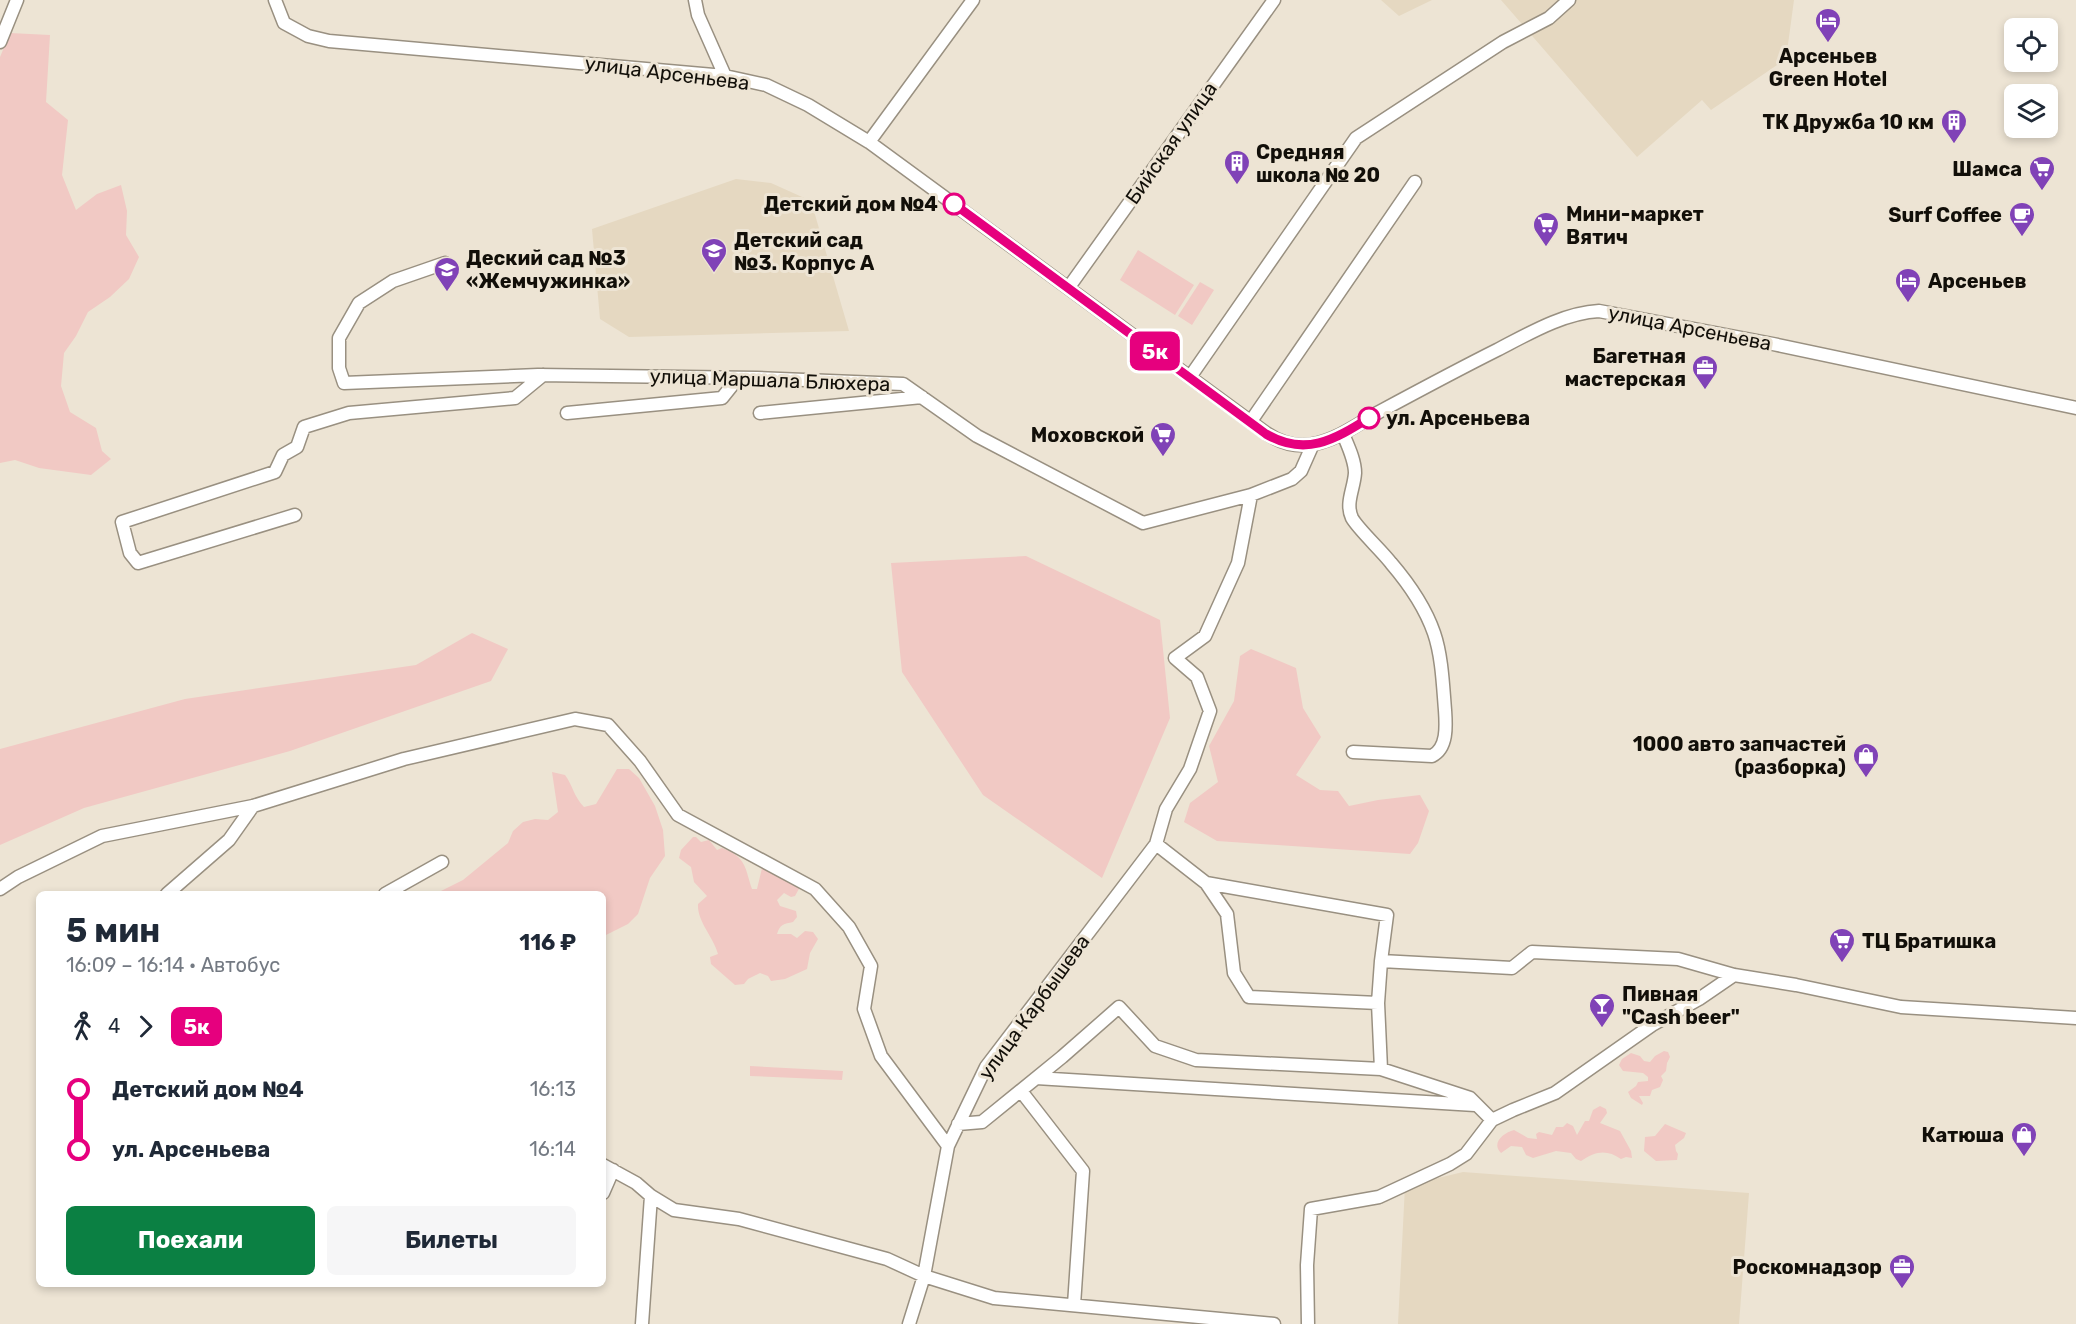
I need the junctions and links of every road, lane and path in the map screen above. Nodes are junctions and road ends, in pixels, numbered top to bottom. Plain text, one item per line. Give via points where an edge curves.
1 (17, 0) edge
2 (275, 0) edge
3 (695, 0) edge
4 (973, 0) edge
5 (1274, 0) edge
6 (1569, 0) edge
7 (0, 42) edge
8 (725, 76) junction
9 (869, 142) junction
10 (1415, 183) dead end
11 (445, 263) dead end
12 (1069, 287) junction
13 (543, 375) junction
14 (1190, 377) junction
15 (738, 378) junction
16 (922, 397) junction
17 (2076, 408) edge
18 (567, 413) dead end
19 (760, 413) dead end
20 (1251, 421) junction
21 (1343, 434) junction
22 (1313, 444) junction
23 (1251, 495) junction
24 (295, 515) dead end
25 (1353, 752) dead end
26 (253, 806) junction
27 (1156, 844) junction
28 (442, 862) dead end
29 (1206, 883) junction
30 (0, 890) edge
31 (170, 891) edge
32 (390, 891) edge
33 (1381, 961) junction
34 (1734, 975) junction
35 (1378, 1003) junction
36 (2076, 1018) edge
37 (1381, 1069) junction
38 (1036, 1078) junction
39 (1021, 1091) junction
40 (1476, 1105) junction
41 (1492, 1120) junction
42 (958, 1124) junction
43 (948, 1146) junction
44 (608, 1167) edge
45 (651, 1196) junction
46 (924, 1276) junction
47 (1074, 1305) junction
48 (642, 1324) edge
49 (909, 1324) edge
50 (1274, 1324) edge
51 (1308, 1324) edge

1 - 7 street
2 - 8 street, улица Арсеньева via 284,23 308,36 329,40
3 - 8 street
4 - 9 street
5 - 12 street, Бийская улица
6 - 14 street via 1549,18 1503,42 1356,138
8 - 9 street, улица Арсеньева via 766,85
9 - 12 street, улица Арсеньева
10 - 20 street
11 - 13 street, улица Маршала Блюхера via 393,281 359,303 339,338 339,368 344,383
12 - 14 street, улица Арсеньева
13 - 15 street, улица Маршала Блюхера
13 - 24 street via 515,398 349,413 304,427 297,447 283,456 275,472 122,522 130,553 138,563
14 - 20 street, улица Арсеньева
15 - 16 street, улица Маршала Блюхера via 903,384
15 - 18 street via 722,398
16 - 19 street
16 - 23 street, улица Маршала Блюхера via 977,436 1143,523
17 - 21 street, улица Арсеньева via 1599,311 1573,316 1529,334
20 - 22 street, улица Арсеньева via 1281,442
21 - 22 street, улица Арсеньева
21 - 25 street via 1355,472 1349,502 1351,515 1406,580 1435,634 1445,721 1442,745 1432,756
22 - 23 street, улица Маршала Блюхера via 1301,471 1292,479
23 - 27 street via 1238,563 1205,636 1175,658 1197,676 1210,711 1190,769 1166,808
26 - 30 street via 102,836 18,877
26 - 31 street via 229,840
26 - 43 street via 404,759 575,719 608,725 640,761 678,815 815,889 849,927 872,966 864,1009 881,1056
27 - 29 street
27 - 42 street, улица Карбышева via 986,1067
28 - 32 street
29 - 33 street via 1387,915
29 - 35 street via 1227,914 1233,973 1249,997
33 - 34 street via 1512,968 1532,952 1678,959
33 - 35 street
34 - 36 street via 1912,1008
34 - 41 street via 1652,1025 1555,1093
35 - 37 street
37 - 38 street via 1196,1060 1155,1046 1119,1007
37 - 40 street via 1470,1098
38 - 39 street
38 - 40 street
39 - 42 street via 982,1122
39 - 47 street via 1083,1171
40 - 41 street
41 - 51 street via 1466,1154 1394,1191 1311,1209
42 - 43 street, улица Карбышева
43 - 46 street, улица Карбышева
44 - 45 street
45 - 46 street via 674,1210 739,1219 887,1259
45 - 48 street
46 - 47 street via 994,1298
46 - 49 street, улица Карбышева
47 - 50 street

